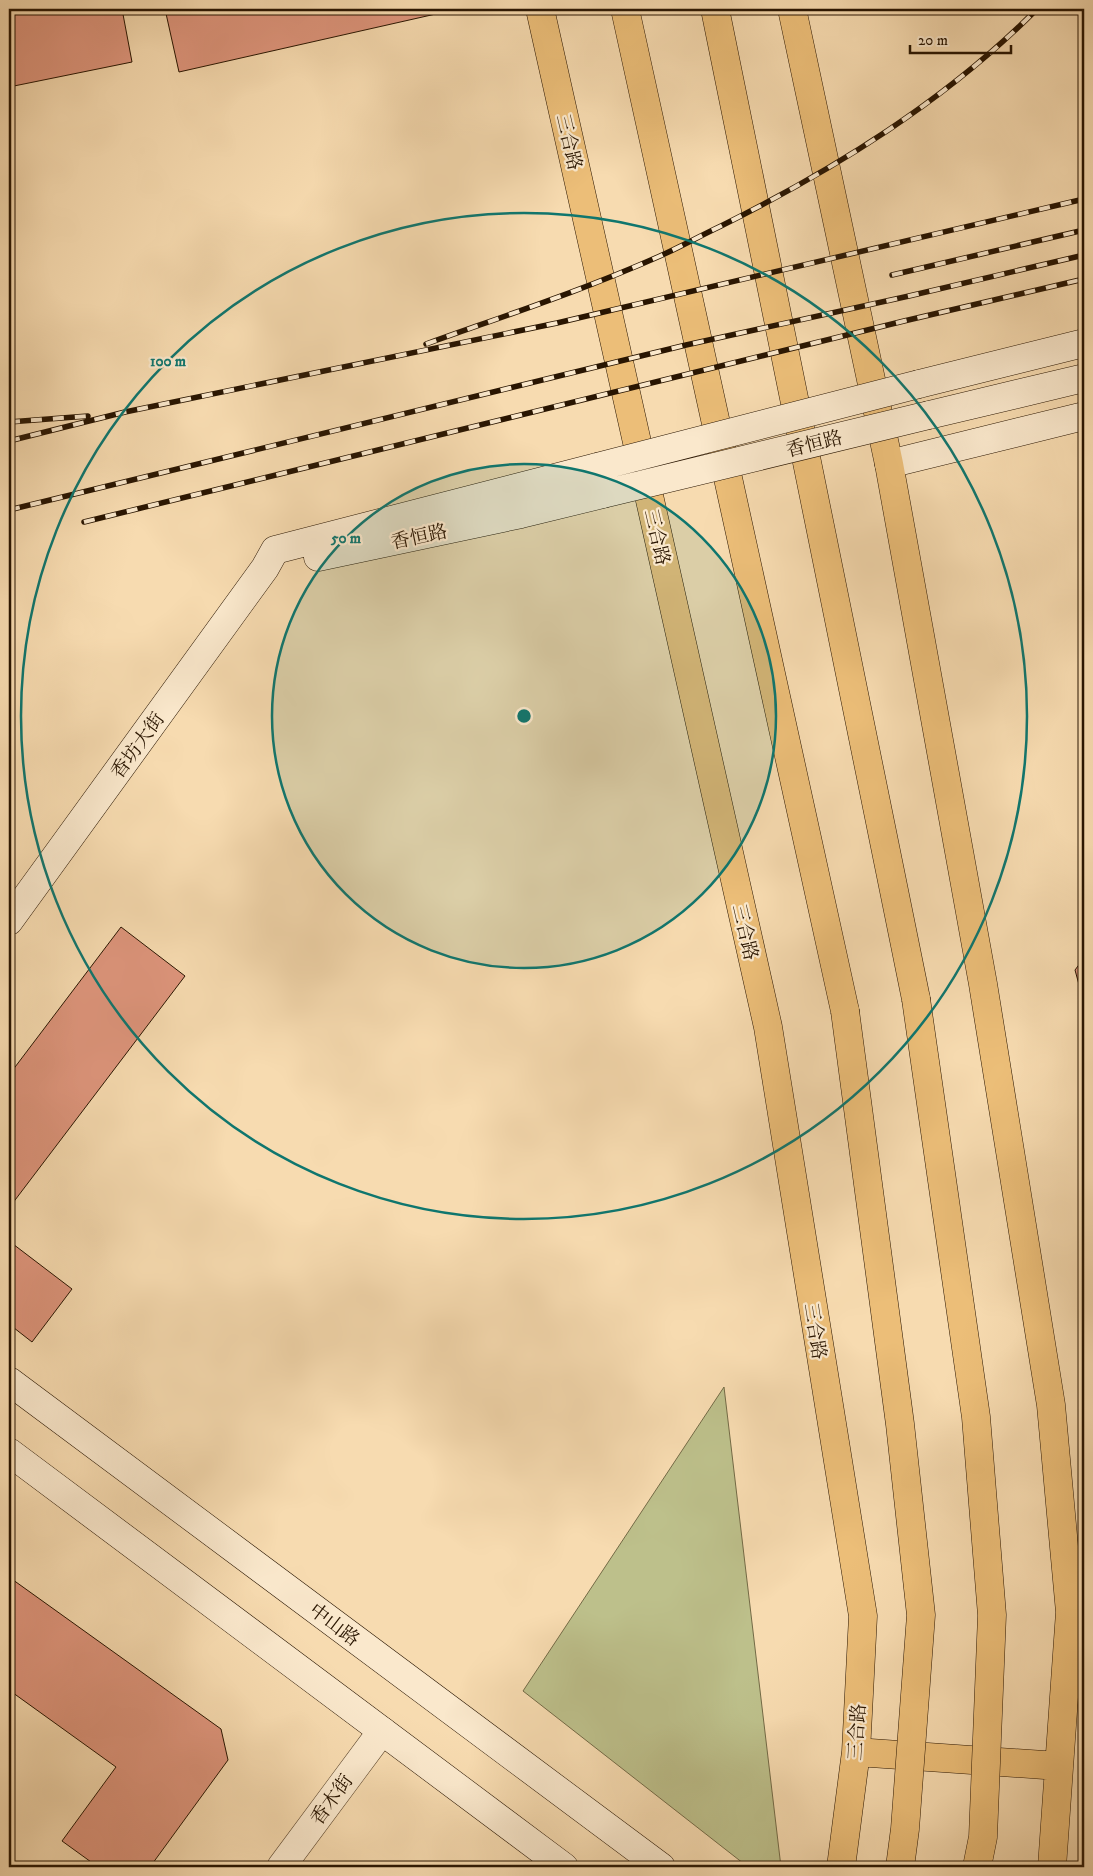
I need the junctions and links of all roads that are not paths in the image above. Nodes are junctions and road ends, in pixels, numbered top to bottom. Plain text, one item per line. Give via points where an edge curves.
1 (540, 9) edge
2 (625, 9) edge
3 (715, 9) edge
4 (792, 9) edge
5 (1084, 343) edge
6 (1084, 378) edge
7 (1084, 416) edge
8 (889, 464) junction
9 (265, 568) junction
10 (9, 921) edge
11 (9, 1381) edge
12 (9, 1452) edge
13 (382, 1731) junction
14 (856, 1752) junction
15 (1059, 1766) junction
16 (281, 1867) edge
17 (564, 1867) edge
18 (661, 1867) edge
19 (841, 1867) edge
20 (900, 1867) edge
21 (978, 1867) edge
22 (1052, 1867) edge

1 - 14 highway, 三合路 via 768,1027 863,1616
2 - 20 highway, bridge via 845,1011 900,1424 921,1615
3 - 21 highway, bridge via 916,999 976,1417 992,1615
4 - 8 highway
5 - 9 main road, 香恒路, bridge via 275,550
6 - 9 main road, 香恒路, bridge via 521,514
7 - 8 main road
8 - 15 highway via 983,984 1051,1405 1070,1612
9 - 10 main road, 香坊大街
11 - 18 main road, 中山路
12 - 13 main road
13 - 16 main road, 香木街
13 - 17 main road
14 - 15 highway
14 - 19 highway, 三合路
15 - 22 highway

